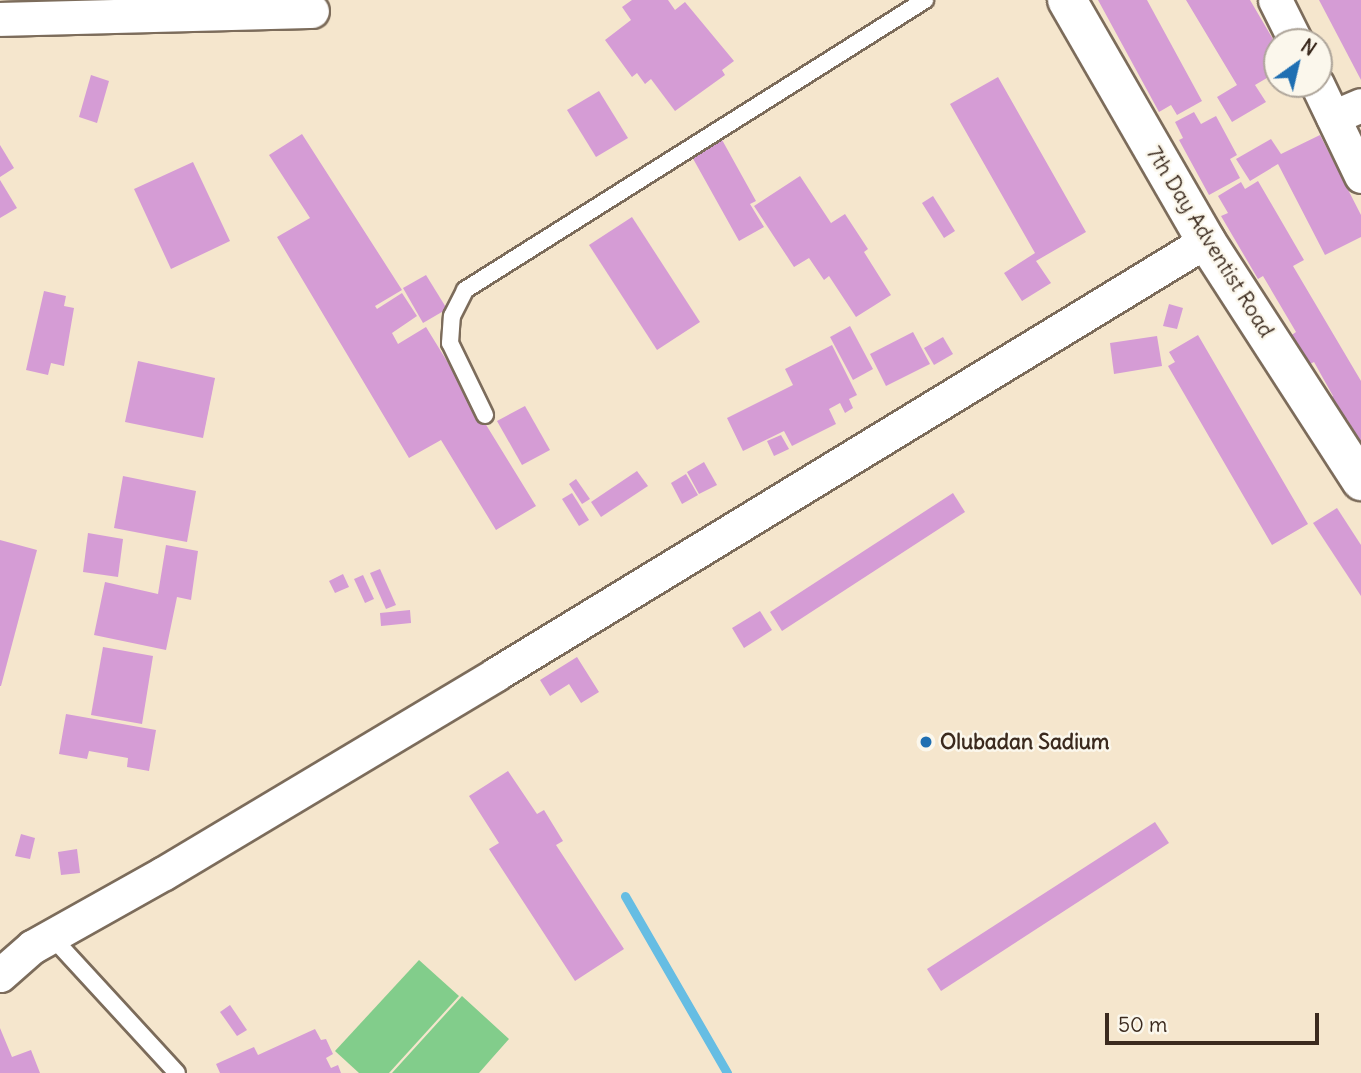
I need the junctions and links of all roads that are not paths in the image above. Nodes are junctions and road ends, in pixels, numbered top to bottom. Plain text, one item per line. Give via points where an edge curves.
1 (925, 0) edge
2 (1066, 0) edge
3 (1275, 0) edge
4 (312, 11) dead end
5 (0, 19) edge
6 (1289, 28) edge
7 (1333, 98) edge
8 (1347, 111) edge
9 (1361, 176) edge
10 (1206, 241) junction
11 (485, 415) dead end
12 (1361, 481) edge
13 (42, 942) junction
14 (0, 954) edge
15 (0, 975) edge
16 (177, 1073) edge

1 - 11 lane via 465,290 452,316 450,343
2 - 10 street, 7th Day Adventist Road
3 - 6 street
4 - 5 street
7 - 8 street
8 - 9 street
10 - 12 street, 7th Day Adventist Road
10 - 13 street via 496,674
13 - 14 street
13 - 15 street
13 - 16 lane

